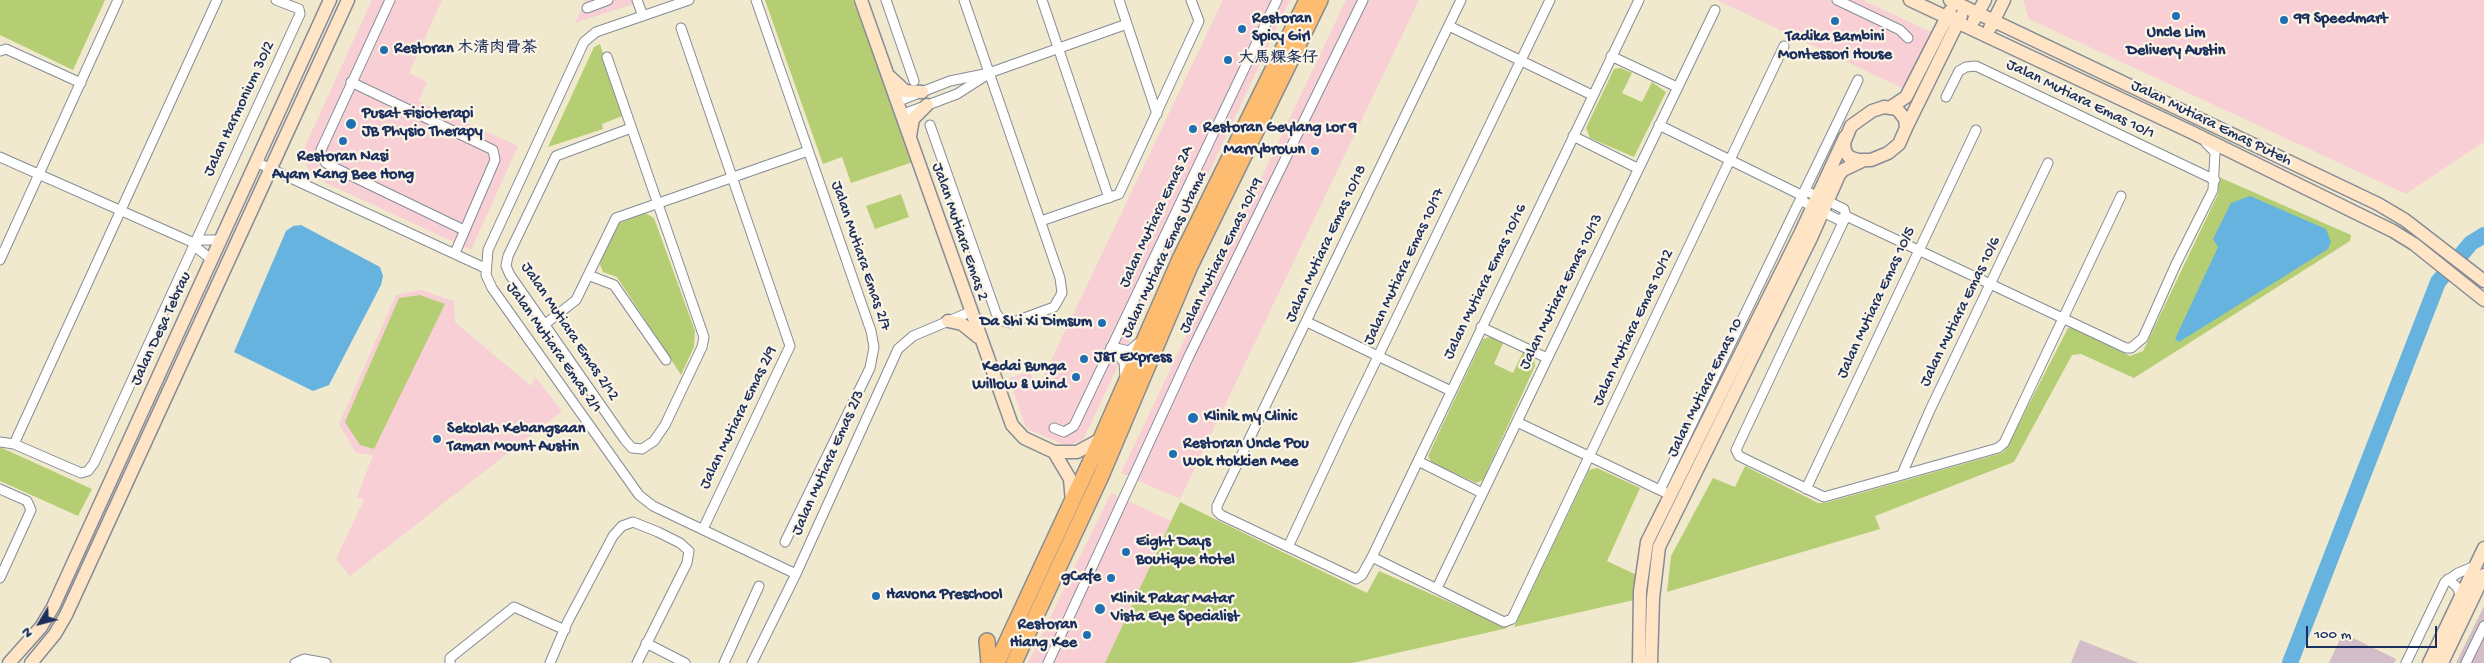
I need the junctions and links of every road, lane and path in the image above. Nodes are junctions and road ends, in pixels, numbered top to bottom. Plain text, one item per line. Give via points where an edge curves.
1 (118, 0) edge
2 (217, 0) edge
3 (276, 0) edge
4 (390, 0) edge
5 (608, 0) edge
6 (637, 0) edge
7 (689, 0) edge
8 (756, 0) edge
9 (861, 0) edge
10 (886, 0) edge
11 (964, 0) edge
12 (1042, 0) edge
13 (1119, 0) edge
14 (1192, 0) edge
15 (1277, 0) edge
16 (1307, 0) edge
17 (1320, 0) edge
18 (1364, 0) edge
19 (1461, 0) edge
20 (1550, 0) edge
21 (1639, 0) edge
22 (1837, 0) edge
23 (1983, 0) edge
24 (339, 1) edge
25 (2004, 1) edge
26 (1915, 3) edge
27 (1957, 3) edge
28 (587, 8) dead end
29 (1715, 10) dead end
30 (1978, 13) junction
31 (643, 16) junction
32 (1952, 20) junction
33 (1993, 21) junction
34 (1127, 24) junction
35 (1448, 26) junction
36 (681, 28) dead end
37 (1969, 29) junction
38 (2021, 34) junction
39 (1945, 35) junction
40 (1985, 36) junction
41 (1908, 38) dead end
42 (1784, 46) dead end
43 (1058, 48) junction
44 (0, 50) edge
45 (1611, 56) junction
46 (607, 57) dead end
47 (1520, 60) junction
48 (883, 63) junction
49 (989, 73) junction
50 (1858, 80) dead end
51 (914, 81) dead end
52 (351, 82) junction
53 (81, 83) junction
54 (1677, 86) junction
55 (922, 92) junction
56 (1592, 95) junction
57 (1946, 97) dead end
58 (1906, 98) junction
59 (896, 102) junction
60 (927, 105) junction
61 (1917, 105) junction
62 (1891, 107) junction
63 (1157, 114) junction
64 (901, 115) junction
65 (930, 125) dead end
66 (1659, 125) junction
67 (631, 128) junction
68 (1906, 128) junction
69 (1976, 130) dead end
70 (2191, 132) junction
71 (1573, 136) junction
72 (1845, 137) junction
73 (913, 149) junction
74 (808, 151) junction
75 (0, 157) edge
76 (1729, 160) junction
77 (1862, 161) junction
78 (256, 162) junction
79 (2048, 163) dead end
80 (1638, 168) junction
81 (270, 169) junction
82 (39, 174) junction
83 (733, 177) junction
84 (2215, 180) junction
85 (1801, 195) junction
86 (2121, 196) dead end
87 (1109, 198) junction
88 (658, 203) junction
89 (1820, 204) junction
90 (121, 210) junction
91 (1846, 216) junction
92 (1040, 221) junction
93 (464, 230) junction
94 (220, 240) junction
95 (194, 242) junction
96 (1919, 249) junction
97 (455, 253) junction
98 (0, 260) edge
99 (212, 260) junction
100 (485, 268) junction
101 (588, 275) junction
102 (2484, 281) edge
103 (1992, 284) junction
104 (962, 288) junction
105 (2484, 300) edge
106 (970, 312) junction
107 (2064, 318) junction
108 (948, 321) junction
109 (1307, 322) junction
110 (544, 325) junction
111 (1481, 327) junction
112 (1147, 334) junction
113 (981, 341) junction
114 (1112, 347) junction
115 (1378, 357) junction
116 (1547, 358) junction
117 (666, 360) dead end
118 (1125, 385) junction
119 (1451, 391) junction
120 (1517, 422) junction
121 (1054, 428) dead end
122 (1101, 439) junction
123 (0, 442) edge
124 (14, 444) junction
125 (1054, 452) junction
126 (1589, 457) junction
127 (1418, 461) junction
128 (1902, 474) junction
129 (1677, 482) junction
130 (0, 488) edge
131 (1806, 489) junction
132 (1482, 493) junction
133 (1671, 496) junction
134 (1072, 502) junction
135 (703, 529) junction
136 (785, 542) dead end
137 (1288, 547) junction
138 (2484, 548) edge
139 (78, 552) junction
140 (1372, 558) junction
141 (92, 559) junction
142 (2480, 570) edge
143 (796, 574) junction
144 (0, 578) edge
145 (2448, 579) junction
146 (759, 586) dead end
147 (1437, 588) junction
148 (2461, 596) junction
149 (2484, 626) edge
150 (564, 630) junction
151 (1024, 639) junction
152 (987, 641) dead end
153 (646, 643) junction
154 (1004, 649) junction
155 (317, 662) edge
156 (9, 663) edge
157 (31, 663) edge
158 (295, 663) edge
159 (326, 663) edge
160 (449, 663) edge
161 (550, 663) edge
162 (637, 663) edge
163 (685, 663) edge
164 (724, 663) edge
165 (752, 663) edge
166 (989, 663) edge
167 (997, 663) edge
168 (1014, 663) edge
169 (1048, 663) edge
170 (1638, 663) edge
171 (1651, 663) edge
172 (2406, 663) edge
173 (2429, 663) edge
174 (2442, 663) edge
175 (2466, 663) edge

1 - 53 street
2 - 90 street
3 - 95 street, Jalan Harmonium 30/2 via 299,10 300,14
4 - 52 street
5 - 28 street
6 - 31 street
7 - 31 street
8 - 74 street, Jalan Mutiara Emas 2/7
9 - 48 street, Jalan Mutiara Emas 2
10 - 51 street
11 - 49 street
12 - 43 street
13 - 34 street
14 - 63 street via 1199,21
15 - 114 street, Jalan Mutiara Emas 2A
16 - 112 main road, Jalan Mutiara Emas Utama via 1180,259
17 - 151 main road, Jalan Mutiara Emas Utama via 1190,266 1100,476
18 - 169 street, Jalan Mutiara Emas 10/19 via 1205,323
19 - 35 street, Jalan Mutiara Emas 10/18
20 - 47 street, Jalan Mutiara Emas 10/17
21 - 45 street, Jalan Mutiara Emas 10/16
22 - 41 street via 1900,30
23 - 27 street
23 - 30 street
24 - 78 street, Jalan Desa Tebrau
24 - 81 street, Jalan Desa Tebrau
25 - 33 street
25 - 38 street via 2007,19
26 - 32 street, Jalan Mutiara Emas Puteh
26 - 39 street via 1936,20
27 - 30 street, Jalan Mutiara Emas Puteh
27 - 32 street
29 - 54 street, Jalan Mutiara Emas 10/13
30 - 33 street, Jalan Mutiara Emas Puteh
30 - 37 street
31 - 100 street via 596,32 580,46 488,250
32 - 37 street, Jalan Mutiara Emas Puteh
32 - 39 street
33 - 38 street, Jalan Mutiara Emas Puteh
33 - 40 street
34 - 43 street
34 - 63 street
35 - 47 street
35 - 109 street, Jalan Mutiara Emas 10/18
36 - 83 street, Jalan Mutiara Emas 2/9
37 - 40 street, Jalan Mutiara Emas Puteh
38 - 102 street, Jalan Mutiara Emas Puteh via 2378,204 2405,220
39 - 40 street
39 - 58 street
39 - 61 street
40 - 70 street, Jalan Mutiara Emas Puteh
42 - 76 street, Jalan Mutiara Emas 10/12
43 - 49 street
43 - 87 street
44 - 53 street via 6,49
45 - 54 street
45 - 56 street, Jalan Mutiara Emas 10/16
46 - 67 street
47 - 56 street
47 - 115 street, Jalan Mutiara Emas 10/17
48 - 55 street via 900,87 912,93
48 - 59 street, Jalan Mutiara Emas 2
49 - 55 street via 950,81
49 - 60 street via 957,94
49 - 92 street
50 - 85 street
52 - 93 street via 320,150 322,159
52 - 93 street via 492,150 495,160
53 - 82 street
54 - 66 street, Jalan Mutiara Emas 10/13
55 - 59 street
56 - 71 street, Jalan Mutiara Emas 10/16
57 - 84 street, Jalan Mutiara Emas 10/1 via 1959,71 1976,66
58 - 61 street
58 - 62 street
59 - 64 street, Jalan Mutiara Emas 2
60 - 64 street
60 - 73 street via 912,119
61 - 68 street
62 - 68 street via 1902,113
62 - 72 street via 1862,117 1851,126
63 - 87 street via 1119,194
64 - 73 street, Jalan Mutiara Emas 2
65 - 92 street via 996,313 1002,321 1011,323 1054,307 1059,301 1062,293 1060,278
66 - 76 street
66 - 80 street, Jalan Mutiara Emas 10/13
67 - 88 street
67 - 110 street, Jalan Mutiara Emas 2/12 via 556,156 508,256 506,266 510,276
68 - 77 street via 1896,148 1880,157
69 - 96 street, Jalan Mutiara Emas 10/5
70 - 84 street via 2215,152
70 - 105 street, Jalan Mutiara Emas Puteh via 2393,231
71 - 80 street
71 - 111 street, Jalan Mutiara Emas 10/16
72 - 77 street via 1846,154
72 - 89 street, Jalan Mutiara Emas 10
73 - 104 street, Jalan Mutiara Emas 2
74 - 83 street
74 - 136 street, Jalan Mutiara Emas 2/7 via 871,331 873,353 870,368
75 - 82 street
76 - 85 street
76 - 126 street, Jalan Mutiara Emas 10/12
77 - 89 street, Jalan Mutiara Emas 10 via 1843,170
78 - 81 street
78 - 94 street, Jalan Desa Tebrau
79 - 103 street, Jalan Mutiara Emas 10/6
80 - 116 street, Jalan Mutiara Emas 10/13
81 - 97 street
81 - 141 street, Jalan Desa Tebrau
82 - 90 street
82 - 98 street
83 - 88 street
83 - 135 street, Jalan Mutiara Emas 2/9 via 790,346
84 - 107 street via 2143,338 2136,346 2126,348
85 - 89 street via 1804,202
85 - 129 street
86 - 107 street
87 - 92 street
88 - 101 street via 614,219
88 - 110 street, Jalan Mutiara Emas 2/12 via 704,340 665,425 654,441 642,450 628,444
89 - 91 street via 1844,210
89 - 129 street, Jalan Mutiara Emas 10
90 - 95 street
90 - 124 street
91 - 96 street
91 - 131 street via 1737,443 1739,456
93 - 97 street
94 - 95 street
94 - 99 street, Jalan Desa Tebrau
95 - 99 street
95 - 124 street via 88,471 81,474 72,471
96 - 103 street
96 - 131 street, Jalan Mutiara Emas 10/5
97 - 100 street
99 - 139 street, Jalan Desa Tebrau
100 - 135 street, Jalan Mutiara Emas 2/1 via 492,288 633,489 653,506
101 - 110 street via 576,300
101 - 117 street via 616,287
103 - 107 street
103 - 128 street, Jalan Mutiara Emas 10/6
104 - 106 street, Jalan Mutiara Emas 2
104 - 108 street via 960,307
106 - 108 street, Jalan Mutiara Emas 2/3
106 - 113 street, Jalan Mutiara Emas 2
107 - 128 street via 2006,439 1998,448
108 - 113 street via 962,324
108 - 143 street, Jalan Mutiara Emas 2/3 via 913,336 898,348
109 - 115 street
109 - 137 street, Jalan Mutiara Emas 10/18 via 1217,509 1221,515
111 - 116 street
111 - 119 street, Jalan Mutiara Emas 10/16
112 - 114 street via 1132,349 1125,351
112 - 118 main road, Jalan Mutiara Emas Utama
113 - 125 street, Jalan Mutiara Emas 2 via 1015,431
114 - 118 street via 1124,362
114 - 121 street, Jalan Mutiara Emas 2A via 1074,426 1064,432
115 - 119 street
115 - 137 street, Jalan Mutiara Emas 10/17
116 - 120 street, Jalan Mutiara Emas 10/13
118 - 122 main road, Jalan Mutiara Emas Utama
119 - 127 street, Jalan Mutiara Emas 10/16
120 - 126 street
120 - 132 street, Jalan Mutiara Emas 10/13
122 - 125 street, Jalan Mutiara Emas 2 via 1077,452
122 - 134 main road, Jalan Mutiara Emas Utama
123 - 124 street
125 - 134 street via 1070,479
126 - 133 street
126 - 147 street, Jalan Mutiara Emas 10/12 via 1510,621 1504,622
127 - 132 street
127 - 140 street, Jalan Mutiara Emas 10/16
128 - 131 street via 1827,497
129 - 133 street, Jalan Mutiara Emas 10
130 - 144 street via 27,501 31,510
132 - 147 street, Jalan Mutiara Emas 10/13
133 - 170 street, Jalan Mutiara Emas 10 via 1647,542 1640,591
133 - 171 street, Jalan Mutiara Emas 10 via 1659,547
134 - 154 main road, Jalan Mutiara Emas Utama
135 - 143 street, Jalan Mutiara Emas 2/1
137 - 140 street, Jalan Mutiara Emas 10/16 via 1354,578 1361,577
138 - 142 street
139 - 141 street
139 - 156 street, Jalan Desa Tebrau via 41,627
140 - 147 street
141 - 157 street, Jalan Desa Tebrau via 55,634
142 - 145 street
142 - 148 street
142 - 174 street
143 - 165 street, Jalan Mutiara Emas 2/3
145 - 148 street
145 - 172 street
146 - 164 street
148 - 173 street
149 - 175 street
150 - 153 street via 613,536 622,526 632,522 680,543 689,551 688,563
150 - 160 street via 518,608 510,610 450,658
150 - 161 street
151 - 154 main road via 1011,649
151 - 168 main road, Jalan Mutiara Emas Utama
152 - 166 main road
153 - 162 street
153 - 163 street
154 - 167 main road, Jalan Mutiara Emas Utama
155 - 158 street via 304,659
155 - 159 street

